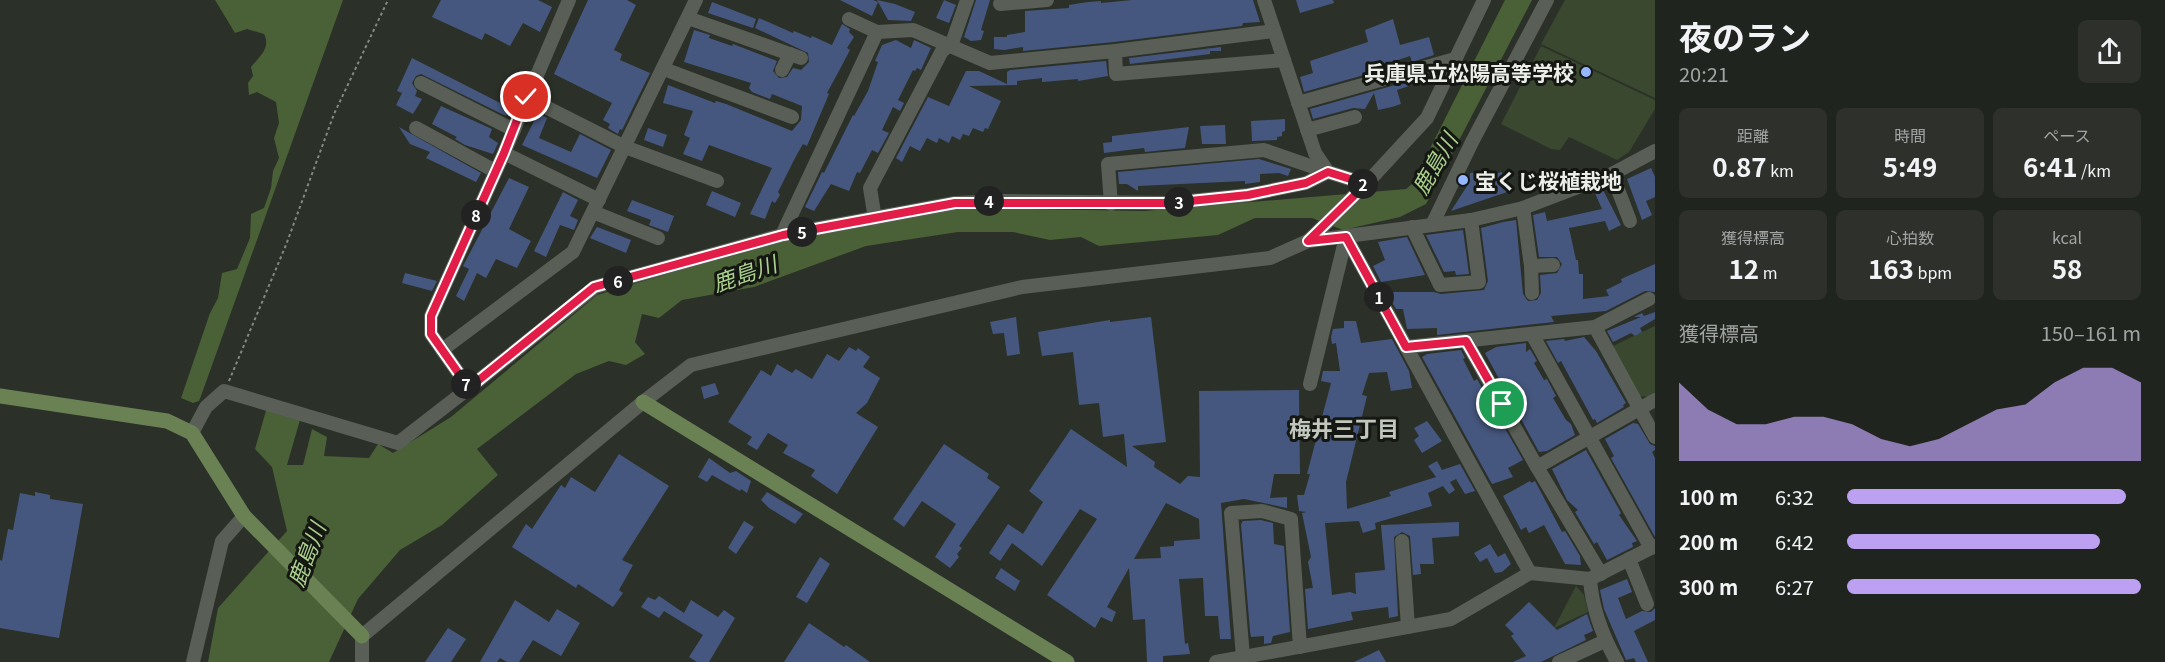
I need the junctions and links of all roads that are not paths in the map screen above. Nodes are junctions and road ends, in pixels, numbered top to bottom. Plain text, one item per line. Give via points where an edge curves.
1 (569, 0) edge
2 (696, 0) edge
3 (967, 0) edge
4 (1047, 0) edge
5 (1264, 0) edge
6 (1484, 0) edge
7 (1547, 0) edge
8 (1000, 4) dead end
9 (688, 18) junction
10 (849, 19) dead end
11 (1274, 31) junction
12 (877, 32) junction
13 (947, 46) junction
14 (1115, 51) junction
15 (1455, 59) junction
16 (1284, 60) junction
17 (664, 69) junction
18 (782, 70) dead end
19 (421, 83) dead end
20 (526, 97) junction
21 (1298, 103) junction
22 (792, 117) dead end
23 (1355, 117) dead end
24 (416, 128) dead end
25 (514, 130) junction
26 (1307, 130) junction
27 (626, 147) junction
28 (1655, 151) edge
29 (504, 153) junction
30 (495, 171) junction
31 (1328, 172) junction
32 (1612, 174) junction
33 (717, 181) dead end
34 (1366, 184) junction
35 (1111, 204) junction
36 (596, 206) junction
37 (1524, 208) junction
38 (875, 219) junction
39 (1471, 220) junction
40 (1630, 221) dead end
41 (1432, 225) junction
42 (1412, 227) junction
43 (783, 235) junction
44 (1346, 237) junction
45 (658, 238) dead end
46 (1308, 241) junction
47 (1553, 265) dead end
48 (1532, 266) junction
49 (1532, 293) dead end
50 (1649, 299) dead end
51 (1595, 327) junction
52 (1532, 334) junction
53 (1466, 341) junction
54 (1406, 347) junction
55 (442, 350) junction
56 (1310, 384) dead end
57 (469, 388) junction
58 (0, 396) edge
59 (1655, 400) edge
60 (643, 402) junction
61 (1639, 408) junction
62 (192, 433) junction
63 (1590, 437) junction
64 (1655, 437) edge
65 (1537, 467) junction
66 (244, 516) junction
67 (1653, 547) edge
68 (1407, 549) dead end
69 (1629, 559) junction
70 (1530, 573) junction
71 (1595, 577) junction
72 (1647, 604) dead end
73 (1408, 627) junction
74 (363, 636) junction
75 (1605, 641) junction
76 (1300, 647) junction
77 (1243, 657) junction
78 (193, 662) edge
79 (363, 662) edge
80 (1067, 662) edge
81 (1216, 662) edge
82 (1558, 662) edge
83 (1617, 662) edge

1 - 20 street
2 - 9 street
3 - 13 street via 952,43
4 - 8 street
5 - 11 street
6 - 15 street
7 - 41 street
9 - 17 street
9 - 18 street via 757,35 796,56
10 - 12 street
11 - 14 street
11 - 16 street
12 - 13 street via 913,30
12 - 43 street
13 - 14 street via 990,63
13 - 38 street via 870,189
14 - 16 street via 1116,74
15 - 21 street
15 - 34 street via 1427,118
16 - 21 street
17 - 22 street
17 - 27 street
19 - 25 street via 433,95
20 - 25 street
20 - 27 street
21 - 26 street
23 - 26 street
24 - 30 street
25 - 29 street
26 - 31 street via 1315,153
27 - 33 street
27 - 36 street
28 - 32 street
29 - 30 street
29 - 36 street
30 - 55 street via 431,316 431,334
31 - 34 street
31 - 35 street via 1306,183 1248,195
31 - 35 street via 1264,150 1108,164
32 - 37 street
32 - 40 street
34 - 46 street
35 - 38 street via 955,203
36 - 45 street
36 - 55 street via 573,252
37 - 39 street
37 - 48 street
38 - 43 street
39 - 41 street
39 - 42 street via 1479,282 1440,285
41 - 42 street
42 - 44 street
43 - 57 street via 594,287
44 - 46 street
44 - 54 street
44 - 56 street
46 - 60 street via 1270,258 1022,287 691,365
47 - 48 street
48 - 49 street
50 - 51 street
51 - 52 street
51 - 61 street
52 - 53 street
52 - 63 street
53 - 54 street
53 - 65 street
54 - 70 street
55 - 57 street
57 - 62 street via 398,443 224,391 206,407
58 - 62 street via 167,421
59 - 61 street
60 - 74 street
60 - 80 street
61 - 63 street
61 - 64 street
62 - 66 street
63 - 65 street
63 - 67 street
65 - 71 street
66 - 74 street
66 - 78 street via 222,541
67 - 69 street
68 - 73 street
69 - 71 street
69 - 72 street
70 - 71 street
70 - 73 street via 1451,619
71 - 75 street via 1591,602
73 - 76 street
74 - 79 street
75 - 82 street
75 - 83 street
76 - 77 street
76 - 77 street via 1291,519 1262,511 1231,513
77 - 81 street

